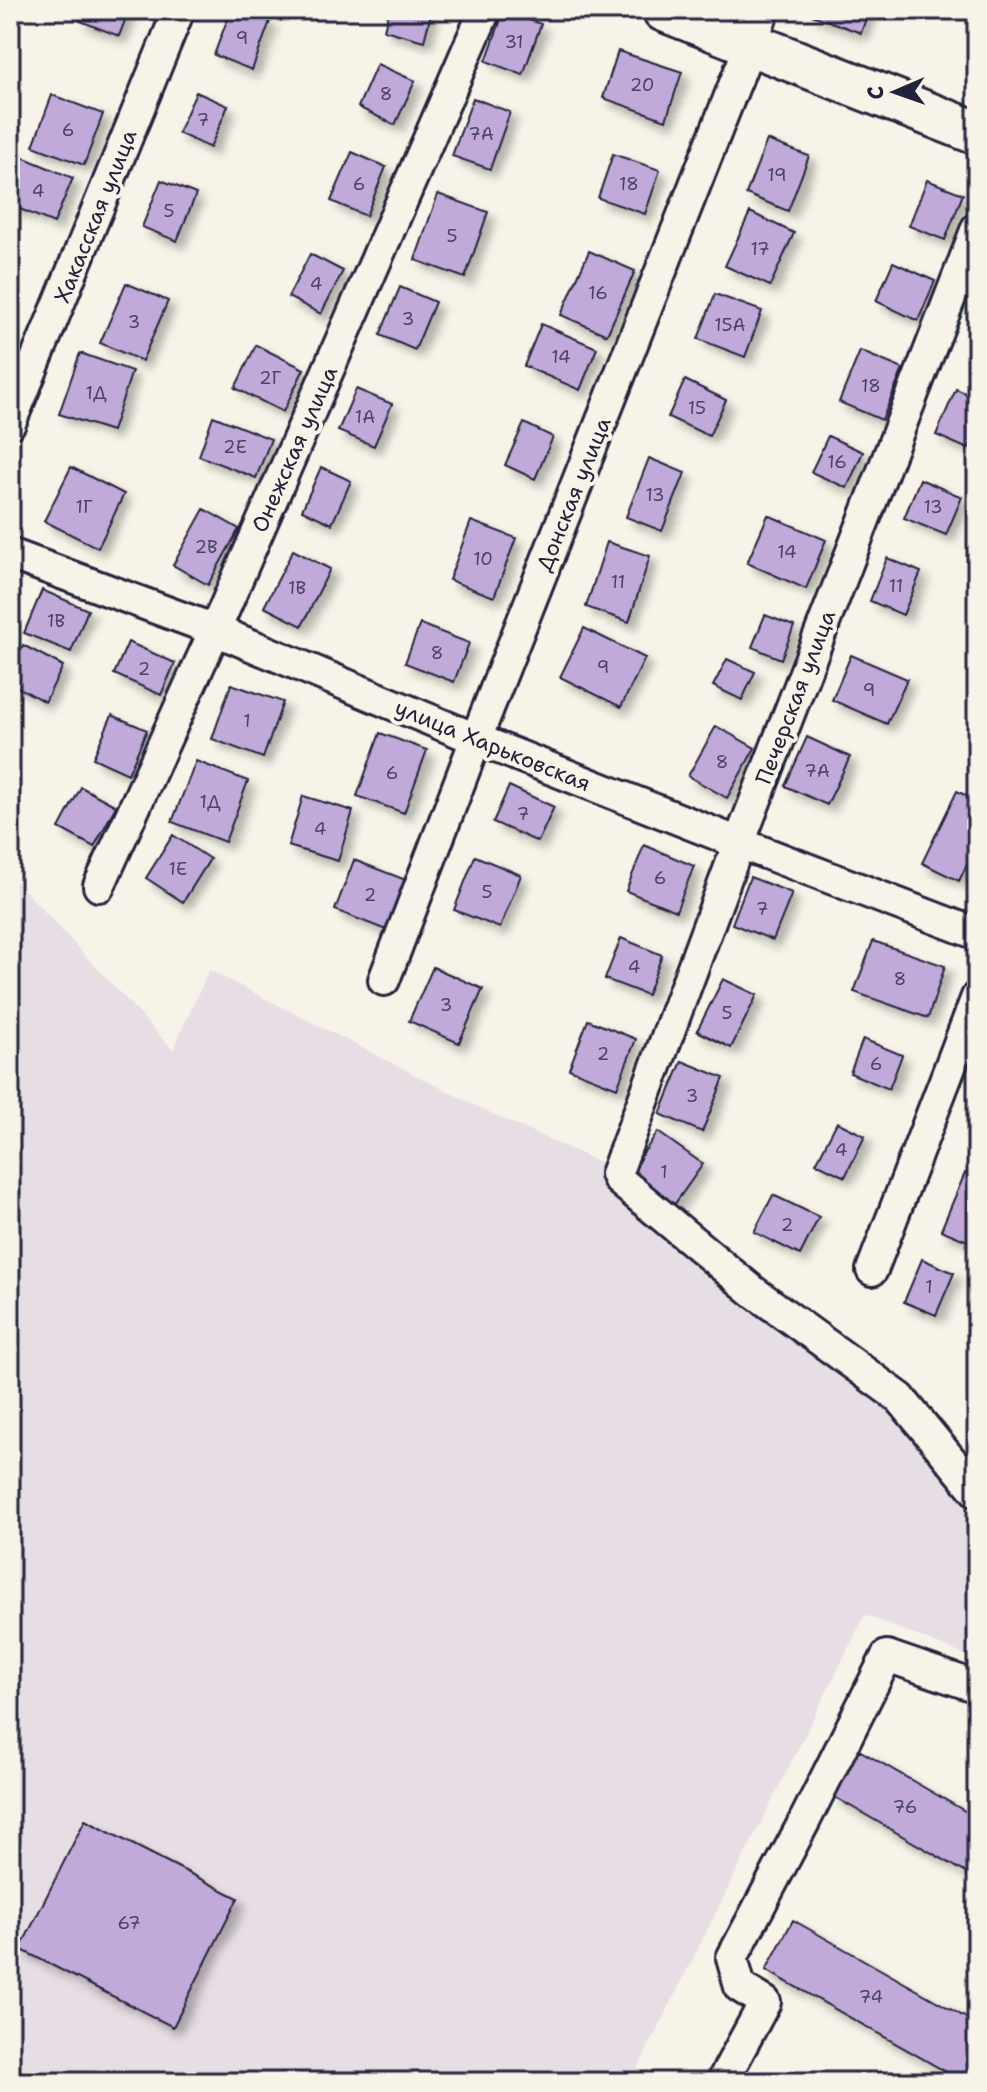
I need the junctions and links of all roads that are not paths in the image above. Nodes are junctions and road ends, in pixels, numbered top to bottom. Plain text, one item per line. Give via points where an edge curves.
1 (179, 10) edge
2 (485, 10) edge
3 (664, 10) edge
4 (758, 27) edge
5 (977, 133) edge
6 (977, 228) edge
7 (10, 423) edge
8 (10, 554) edge
9 (215, 630) junction
10 (476, 739) junction
11 (739, 843) junction
12 (99, 886) dead end
13 (977, 934) edge
14 (384, 980) dead end
15 (977, 997) edge
16 (872, 1270) dead end
17 (977, 1492) edge
18 (977, 1687) edge
19 (722, 2082) edge

1 - 7 street, Хакасская улица
2 - 9 street, Онежская улица
3 - 4 street
4 - 5 street
4 - 10 street, Донская улица
6 - 11 street, Печерская улица
8 - 9 street, улица Харьковская
9 - 10 street, улица Харьковская
9 - 12 street, Онежская улица
10 - 11 street, улица Харьковская
10 - 14 street, Донская улица
11 - 13 street, улица Харьковская
11 - 17 street, Печерская улица via 616,1174 754,1292 900,1398
15 - 16 street
18 - 19 street via 887,1656 732,1958 740,1987 765,2002

